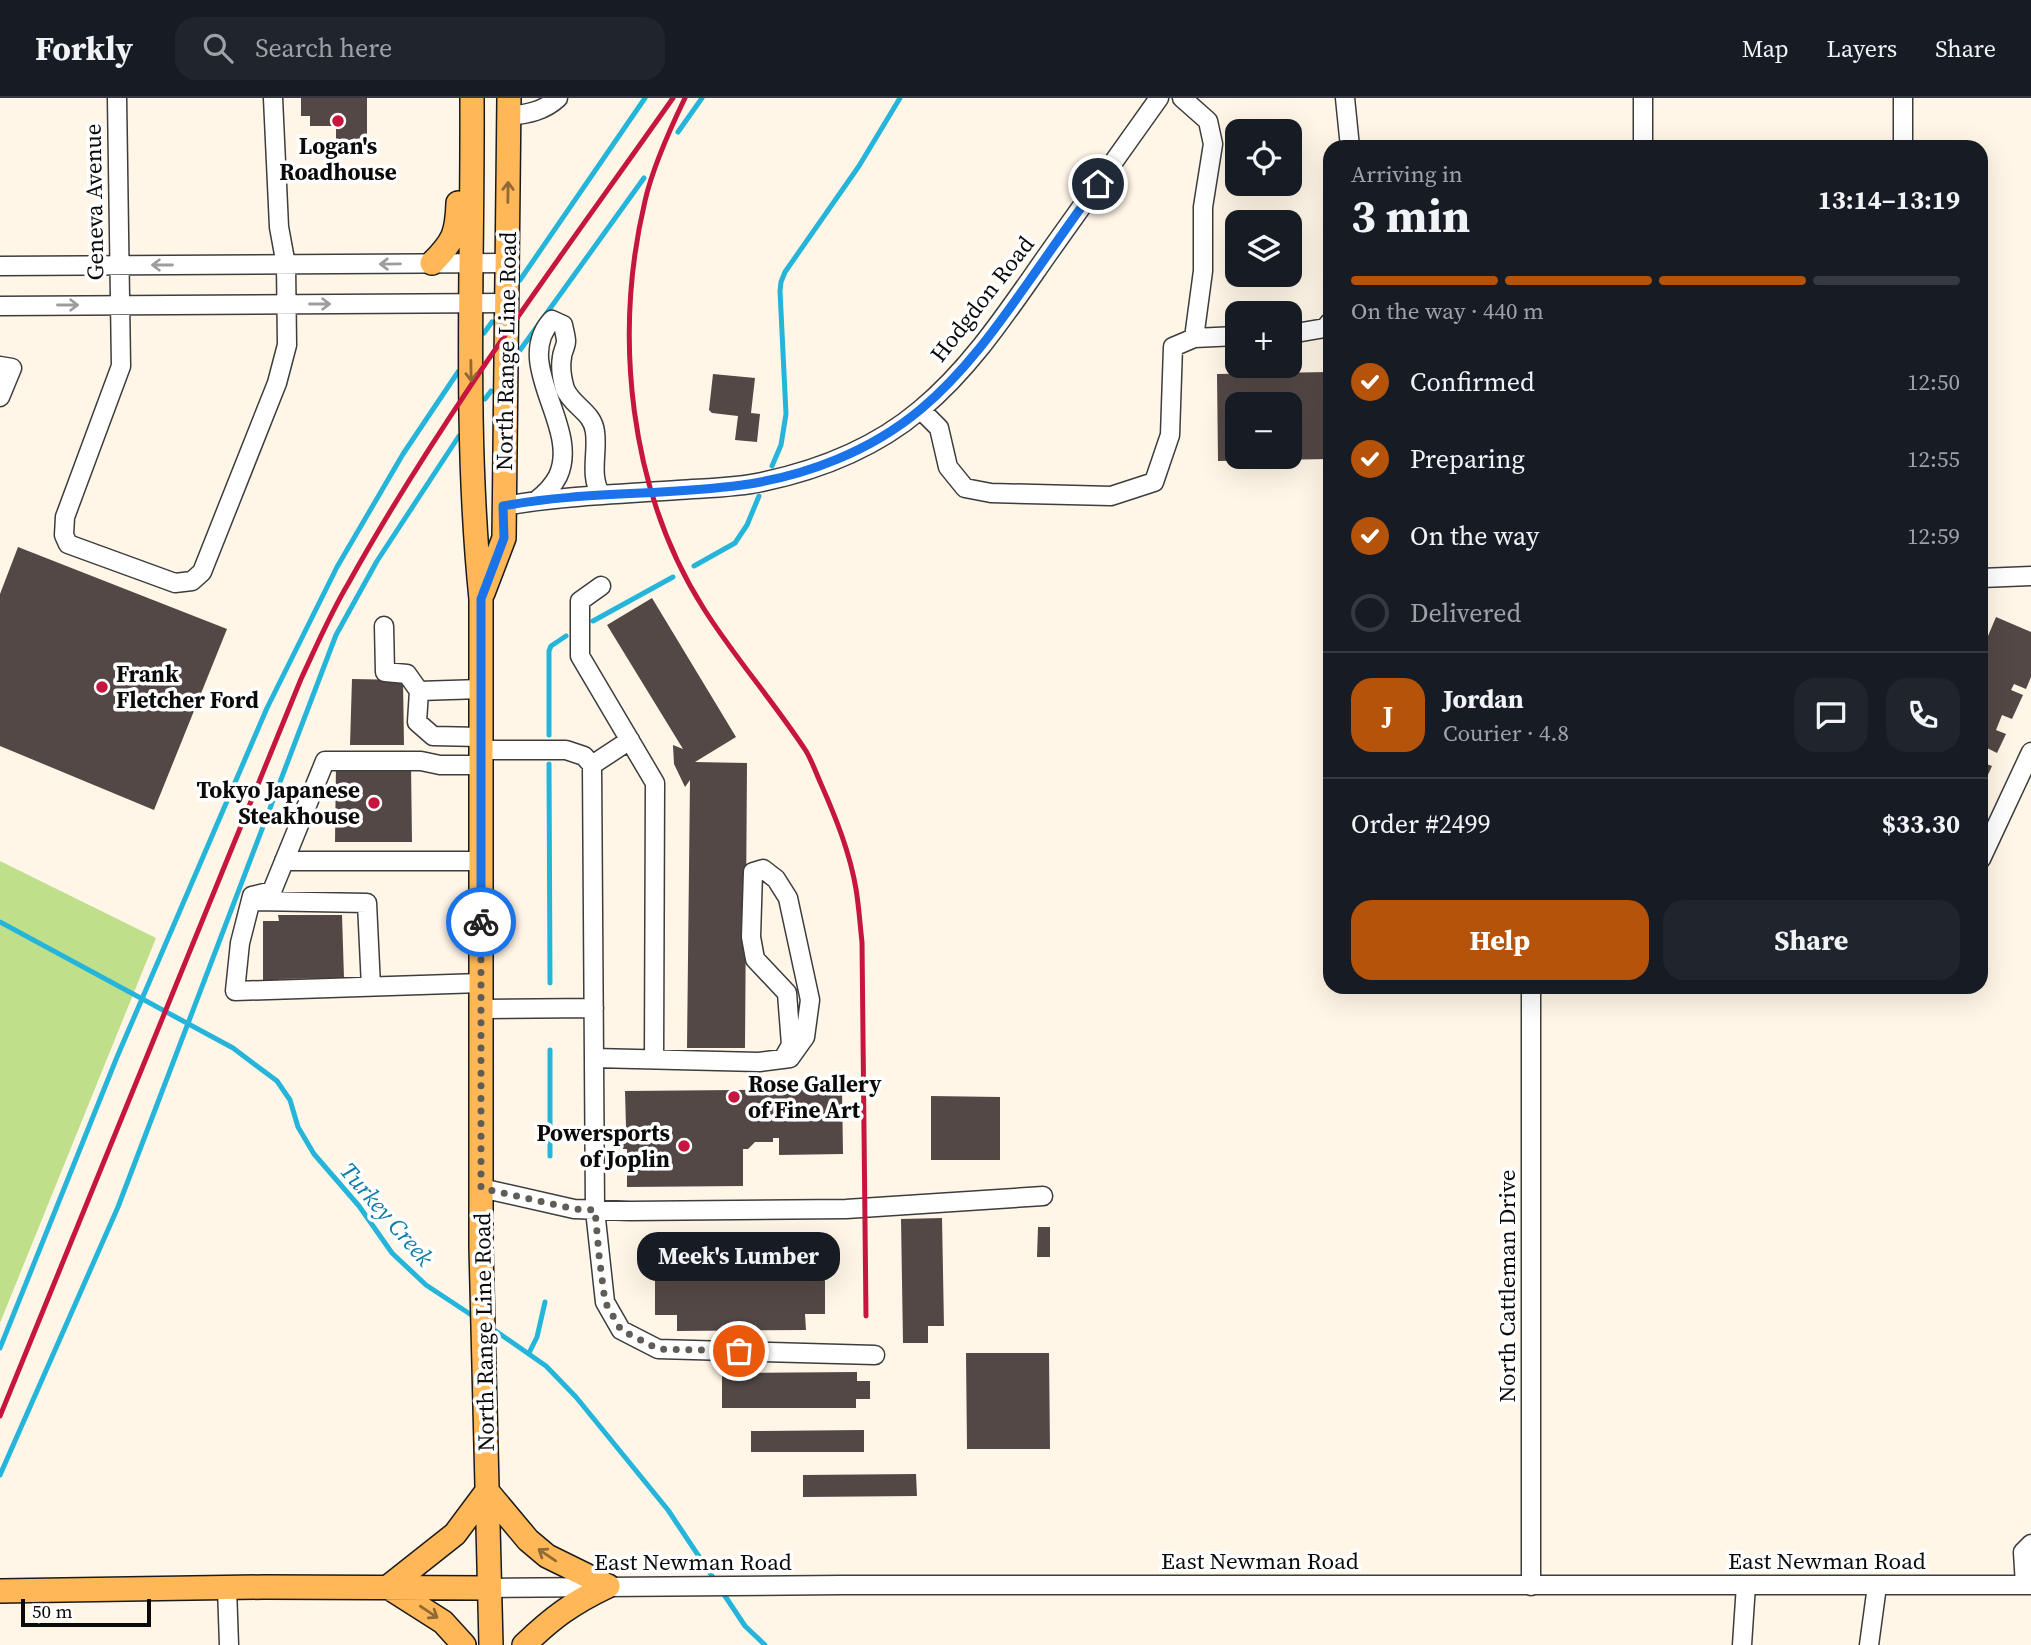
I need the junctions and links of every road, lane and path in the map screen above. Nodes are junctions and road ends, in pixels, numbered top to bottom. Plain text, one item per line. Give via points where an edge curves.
1 (117, 98) edge
2 (273, 98) edge
3 (458, 98) edge
4 (472, 98) edge
5 (558, 98) edge
6 (1159, 98) edge
7 (1182, 98) edge
8 (1345, 98) edge
9 (1643, 98) edge
10 (1903, 98) edge
11 (509, 107) edge
12 (1349, 140) edge
13 (1643, 140) edge
14 (1903, 140) edge
15 (432, 263) junction
16 (471, 263) junction
17 (507, 263) junction
18 (118, 265) junction
19 (286, 265) junction
20 (0, 266) edge
21 (470, 303) junction
22 (506, 303) junction
23 (287, 304) junction
24 (120, 305) junction
25 (0, 306) edge
26 (1323, 328) edge
27 (1302, 332) edge
28 (1225, 337) edge
29 (1194, 338) junction
30 (0, 366) edge
31 (0, 397) edge
32 (920, 410) junction
33 (601, 495) junction
34 (537, 500) junction
35 (503, 506) junction
36 (2031, 576) edge
37 (1988, 578) edge
38 (601, 586) dead end
39 (481, 599) junction
40 (383, 626) dead end
41 (481, 689) junction
42 (419, 691) junction
43 (630, 740) junction
44 (481, 751) junction
45 (2031, 752) edge
46 (592, 765) junction
47 (1988, 844) edge
48 (481, 861) junction
49 (284, 862) junction
50 (250, 901) junction
51 (481, 983) junction
52 (371, 987) junction
53 (1531, 994) edge
54 (594, 1008) junction
55 (481, 1009) junction
56 (594, 1058) junction
57 (654, 1059) junction
58 (783, 1059) junction
59 (481, 1188) junction
60 (1043, 1196) dead end
61 (595, 1210) junction
62 (875, 1355) dead end
63 (487, 1490) junction
64 (2031, 1544) edge
65 (2028, 1585) edge
66 (608, 1586) junction
67 (1531, 1586) junction
68 (1746, 1586) junction
69 (1877, 1586) junction
70 (388, 1587) junction
71 (227, 1588) junction
72 (489, 1588) junction
73 (0, 1591) edge
74 (229, 1645) edge
75 (464, 1645) edge
76 (491, 1645) edge
77 (524, 1645) edge
78 (1742, 1645) edge
79 (1869, 1645) edge

1 - 18 street, Geneva Avenue
2 - 19 street, Geneva Avenue via 278,221
3 - 15 main road via 457,227 447,248
4 - 16 main road, North Range Line Road
5 - 11 street via 547,108 523,115
6 - 32 street, Hodgdon Road via 992,334
7 - 29 street via 1208,121 1213,144 1203,207 1203,271
8 - 12 street
9 - 13 street
10 - 14 street
17 -> 11 main road, North Range Line Road
15 - 16 street
15 -> 19 street
16 - 17 street
16 - 21 main road, North Range Line Road
17 - 22 main road, North Range Line Road
19 -> 18 street
18 - 20 street
18 - 24 street, Geneva Avenue
19 - 23 street, Geneva Avenue
21 - 22 street
23 -> 21 street
21 -> 39 main road, North Range Line Road via 474,534
22 - 35 main road, North Range Line Road
23 - 24 street
23 - 24 street, Geneva Avenue via 287,345 277,383 202,572 192,581 175,583 68,544 64,535 65,517 121,366
25 -> 24 street
26 - 27 street
28 - 29 street
29 - 32 street via 1173,347 1170,435 1154,482 1111,496 965,488 948,467 939,428
30 - 31 street via 12,368
32 - 33 street, Hodgdon Road via 884,435 814,469 720,488
33 - 34 street, Hodgdon Road
33 - 34 street via 593,468 595,430 589,414 566,392 561,372 566,342 563,326 552,320 544,329 540,349 542,375 562,450 560,473
34 - 35 street, Hodgdon Road
35 - 39 main road, North Range Line Road via 504,538
36 - 37 street
38 - 43 street via 580,601 580,656
39 - 41 main road, North Range Line Road
40 - 42 street via 385,672 407,674
41 - 42 street
41 - 44 main road, North Range Line Road
42 - 44 street via 417,722 433,736
43 - 46 street
43 - 57 street via 655,783
44 - 46 street via 566,750 584,756
44 - 48 main road, North Range Line Road
44 - 49 street via 440,765 325,761
45 - 47 street
46 - 54 street
48 - 49 street
48 - 51 main road, North Range Line Road
49 - 50 street via 272,891 252,896
50 - 52 street via 367,903
50 - 52 street via 235,991
51 - 52 street
51 - 55 main road, North Range Line Road
53 - 67 street, North Cattleman Drive
54 - 55 street
54 - 56 street
55 - 59 main road, North Range Line Road
56 - 57 street
56 - 61 street
57 - 58 street
58 - 58 street via 790,1058 806,1037 810,1000 788,898 763,869 753,872 751,937 755,959 787,993 791,1045
59 - 61 street
59 - 63 main road, North Range Line Road
60 - 61 street via 846,1209
61 - 62 street via 605,1302 621,1330 658,1349
66 -> 63 main road via 547,1556
63 - 70 main road via 455,1534
63 - 72 main road, North Range Line Road
64 - 65 street via 2023,1552
65 - 69 street, East Newman Road
66 - 67 street, East Newman Road
66 - 72 street, East Newman Road
66 - 77 main road via 550,1619
67 - 68 street, East Newman Road
68 - 69 street, East Newman Road
68 - 78 street
69 - 79 street
70 - 71 main road
70 - 72 main road
70 -> 75 main road via 443,1622
71 - 73 main road
71 - 74 street
72 - 76 main road, North Range Line Road

